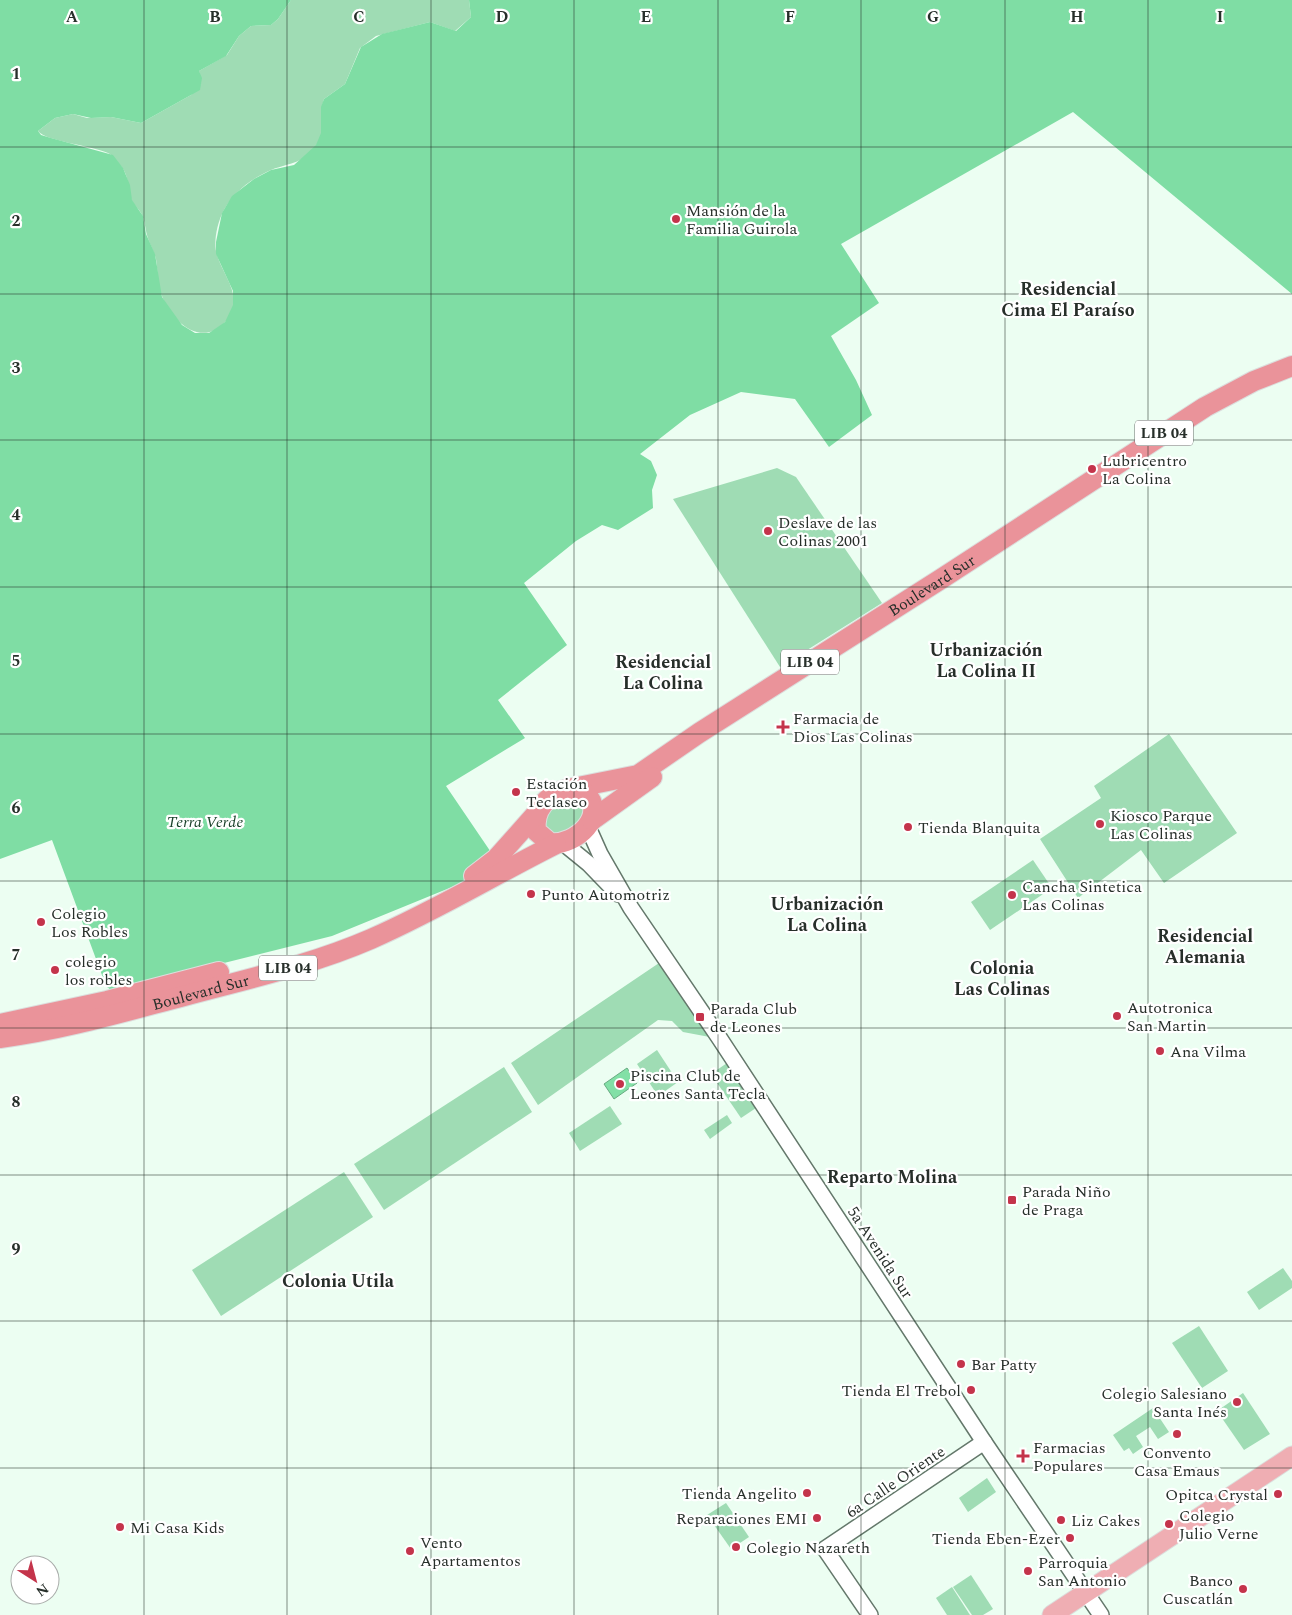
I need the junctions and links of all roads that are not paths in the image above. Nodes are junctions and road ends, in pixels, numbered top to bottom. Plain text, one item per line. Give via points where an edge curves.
1 (1292, 366) edge
2 (1292, 380) edge
3 (568, 790) junction
4 (536, 814) junction
5 (590, 822) junction
6 (559, 843) junction
7 (632, 908) junction
8 (0, 1024) edge
9 (0, 1038) edge
10 (984, 1442) junction
11 (1292, 1456) edge
12 (1086, 1592) junction
13 (870, 1615) edge
14 (1052, 1615) edge
15 (1101, 1615) edge

1 - 3 highway, Boulevard Sur / LIB 04 via 1254,381 1205,407 638,775
2 - 5 highway, Boulevard Sur / LIB 04 via 1244,398 1212,417 721,731
3 - 4 highway, LIB 04 via 548,799
3 - 5 highway via 578,790 590,797 595,812
4 - 6 highway via 536,831 544,840
4 - 8 highway, Boulevard Sur / LIB 04 via 496,859 476,874 352,935 174,984
5 - 6 highway, LIB 04 via 579,833
5 - 7 street, 5a Avenida Sur via 600,854
6 - 7 street, 5a Avenida Sur via 589,864
6 - 9 highway, Boulevard Sur / LIB 04 via 416,919 309,962 32,1034
7 - 10 street, 5a Avenida Sur
10 - 12 street, 5a Avenida Sur
10 - 13 street, 6a Calle Oriente via 825,1549
11 - 12 main road
12 - 14 main road
12 - 15 street, 5a Avenida Sur

